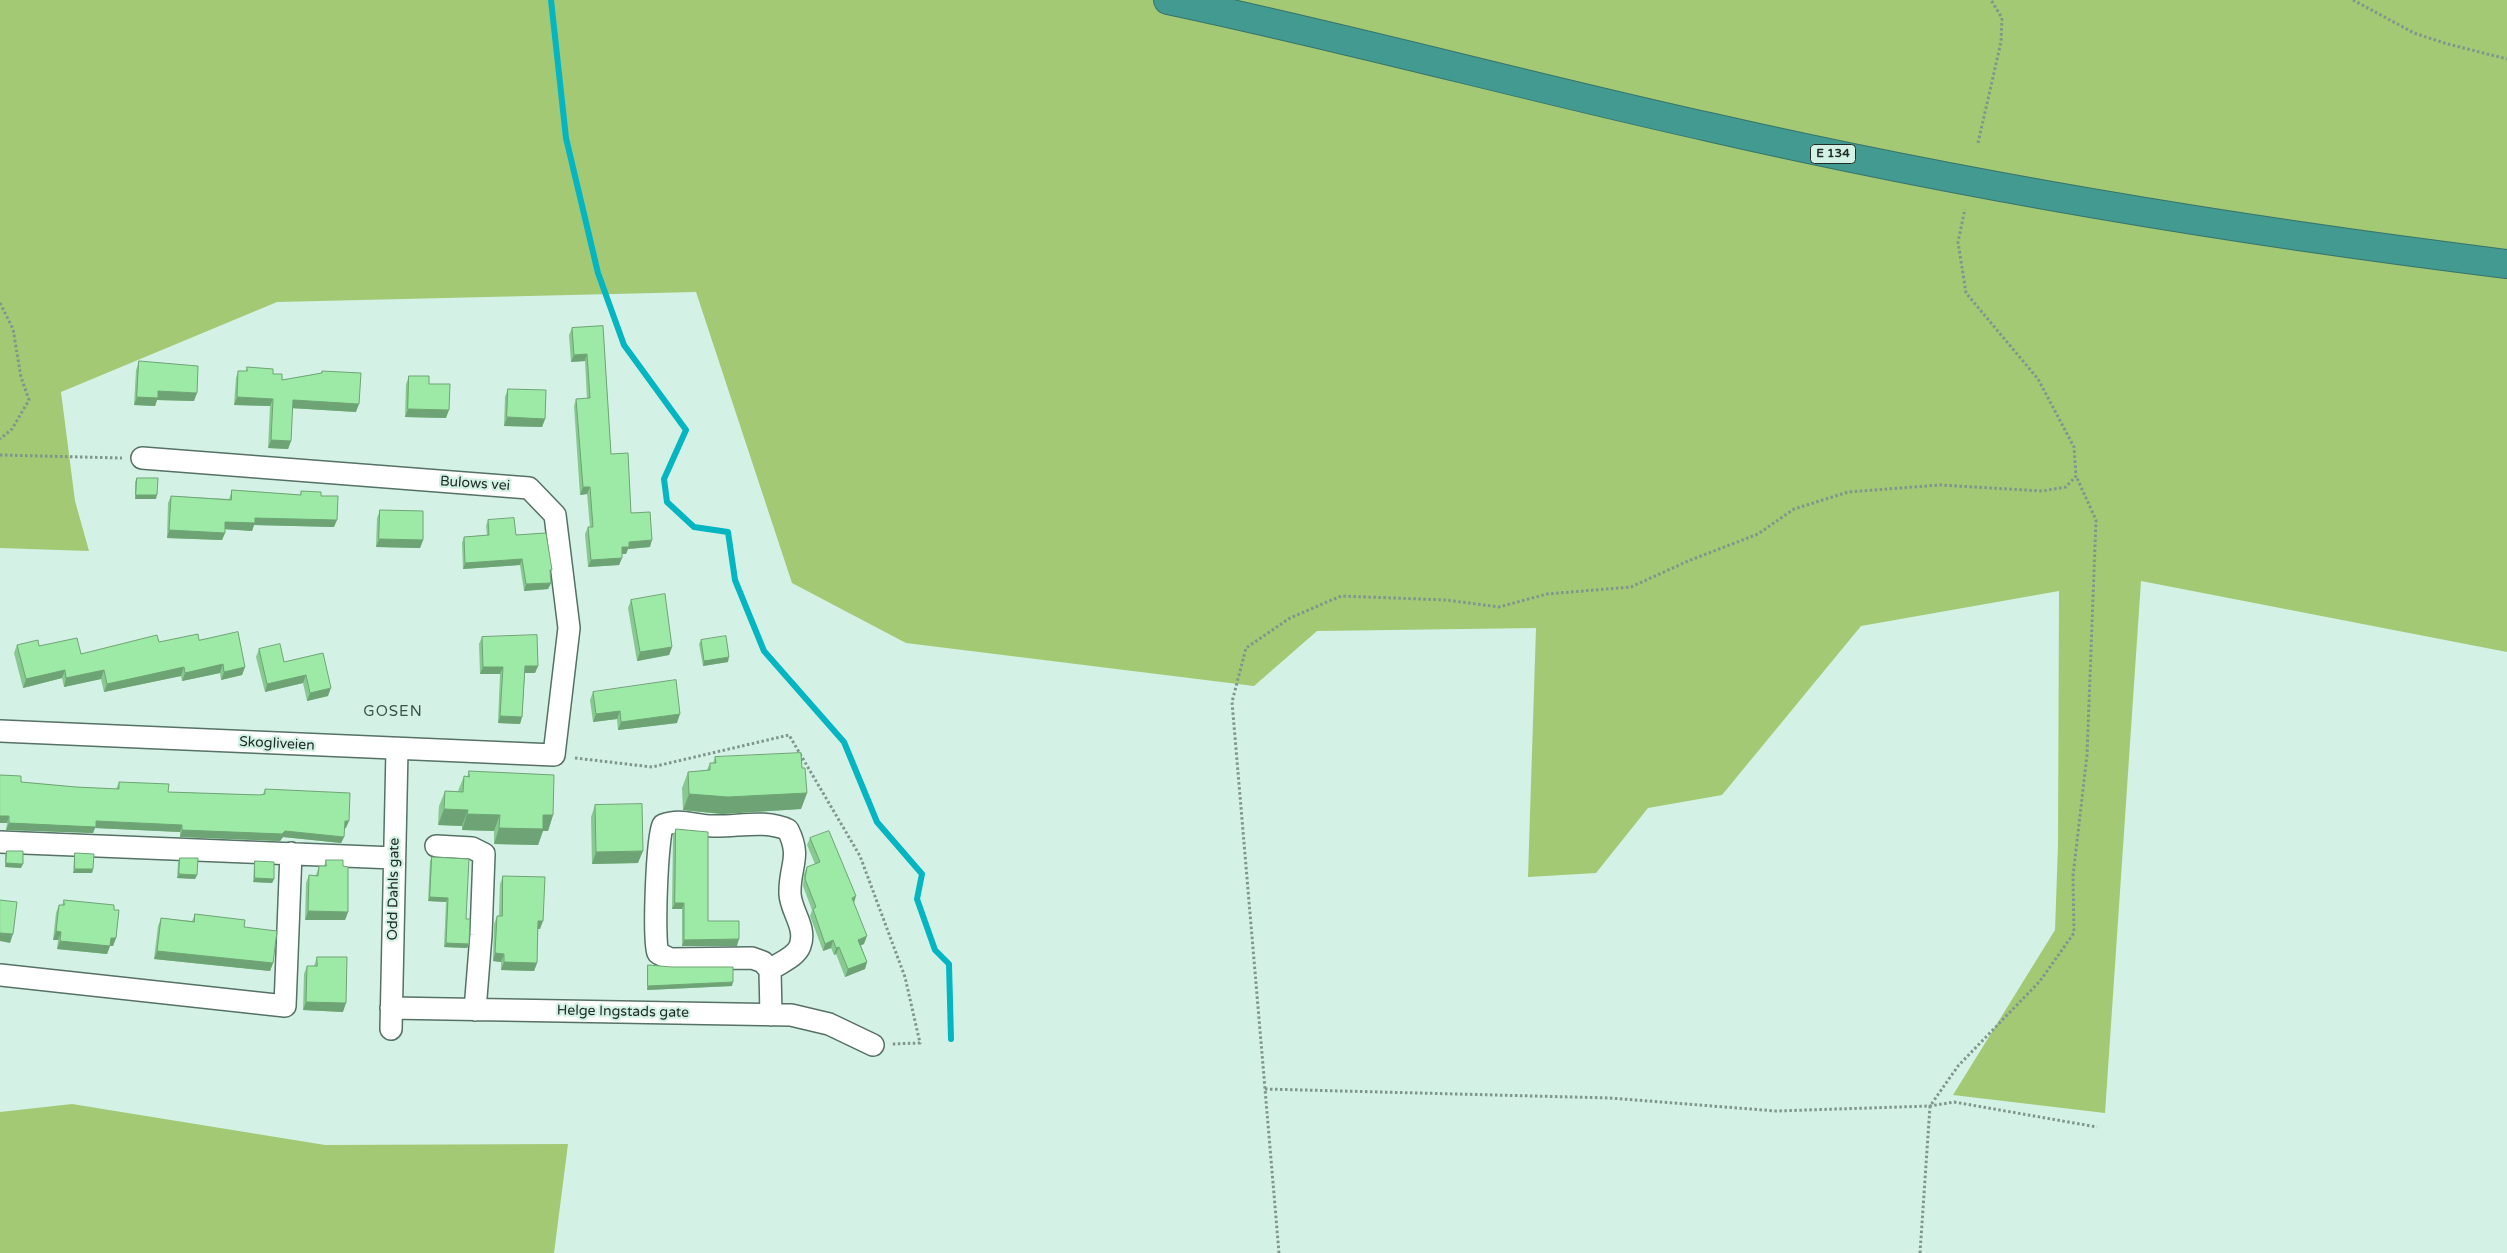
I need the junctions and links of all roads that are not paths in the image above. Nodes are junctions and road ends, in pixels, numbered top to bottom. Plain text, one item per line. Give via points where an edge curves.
1 (1168, 0) edge
2 (1245, 0) edge
3 (2507, 247) edge
4 (2507, 264) edge
5 (142, 458) road end
6 (0, 731) edge
7 (397, 750) junction
8 (554, 755) joint
9 (0, 842) edge
10 (436, 846) dead end
11 (291, 853) junction
12 (394, 858) junction
13 (770, 970) junction
14 (0, 975) edge
15 (475, 1010) junction
16 (771, 1015) junction
17 (391, 1019) joint
18 (873, 1045) dead end

1 - 4 highway, E 134 via 1711,128 1942,176 2305,238
2 - 3 highway, E 134 via 1598,86 1944,159 2184,202
5 - 8 street, Bulows vei via 529,488 555,515 569,628
6 - 7 street, Skogliveien
7 - 8 street, Skogliveien
7 - 12 street, Odd Dahls gate
9 - 11 street
10 - 15 street via 472,848 484,854
11 - 12 street
11 - 14 street via 285,1006
12 - 17 street, Odd Dahls gate
13 - 13 street via 800,948 803,936 790,895 795,862 794,843 788,830 771,825 711,826 672,821 663,825 659,843 655,923 658,953 670,960 752,958 763,962
13 - 16 street
15 - 16 street, Helge Ingstads gate
15 - 17 street, Helge Ingstads gate
16 - 18 street, Helge Ingstads gate via 829,1024

